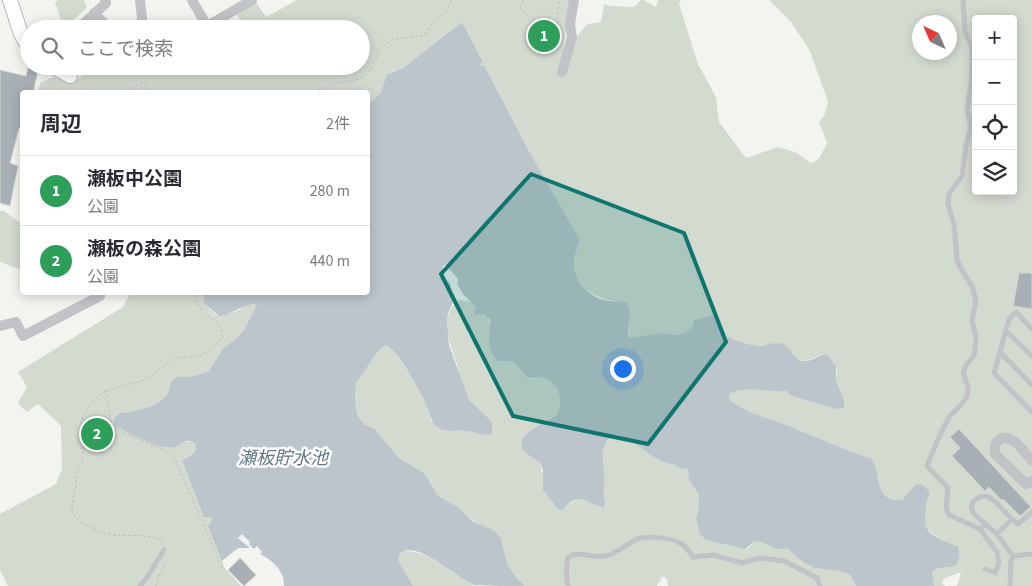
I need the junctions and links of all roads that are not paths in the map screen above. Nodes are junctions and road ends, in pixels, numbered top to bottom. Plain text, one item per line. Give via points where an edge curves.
1 (10, 0) edge
2 (105, 0) edge
3 (140, 0) edge
4 (192, 0) edge
5 (574, 0) edge
6 (964, 0) edge
7 (245, 2) edge
8 (94, 13) junction
9 (87, 20) edge
10 (101, 20) edge
11 (142, 20) edge
12 (201, 20) edge
13 (215, 20) edge
14 (20, 31) edge
15 (562, 72) dead end
16 (100, 296) dead end
17 (0, 326) edge
18 (1032, 329) edge
19 (1006, 331) junction
20 (1000, 352) junction
21 (1032, 356) edge
22 (1032, 384) edge
23 (1032, 412) edge
24 (1032, 461) edge
25 (1032, 482) edge
26 (1032, 512) edge
27 (1012, 519) junction
28 (984, 523) junction
29 (980, 529) junction
30 (997, 534) junction
31 (164, 550) road end
32 (1032, 554) edge
33 (1013, 556) junction
34 (985, 569) dead end
35 (140, 586) edge
36 (568, 586) edge
37 (820, 586) edge
38 (1010, 586) edge

1 - 14 street
2 - 8 street via 106,3
3 - 11 street
4 - 12 street
5 - 15 street via 570,24 572,37
6 - 29 lane via 965,32 972,48 972,79 967,109 970,127 962,176 949,194 948,204 960,267 972,286 976,301 972,320 976,338 974,356 963,369 968,390 966,399 948,418 927,466 948,488 948,515
7 - 13 street
8 - 9 street
8 - 10 street
16 - 17 street via 23,336 16,322
18 - 19 lane via 1016,312 1009,319
19 - 20 lane
19 - 21 lane
20 - 22 lane
20 - 23 lane via 994,373
24 - 25 street via 1012,438 1002,438 994,449 1020,480 1026,484
26 - 27 lane via 1018,524
27 - 28 lane via 989,498 982,496 976,498 972,507
27 - 30 lane
28 - 29 lane
28 - 30 lane
29 - 34 lane via 997,552 999,563 995,573
30 - 33 lane
31 - 35 lane
32 - 33 lane
33 - 38 lane
36 - 37 lane via 568,557 580,553 606,556 639,538 674,540 693,557 714,555 742,563 761,558 784,561 817,578

